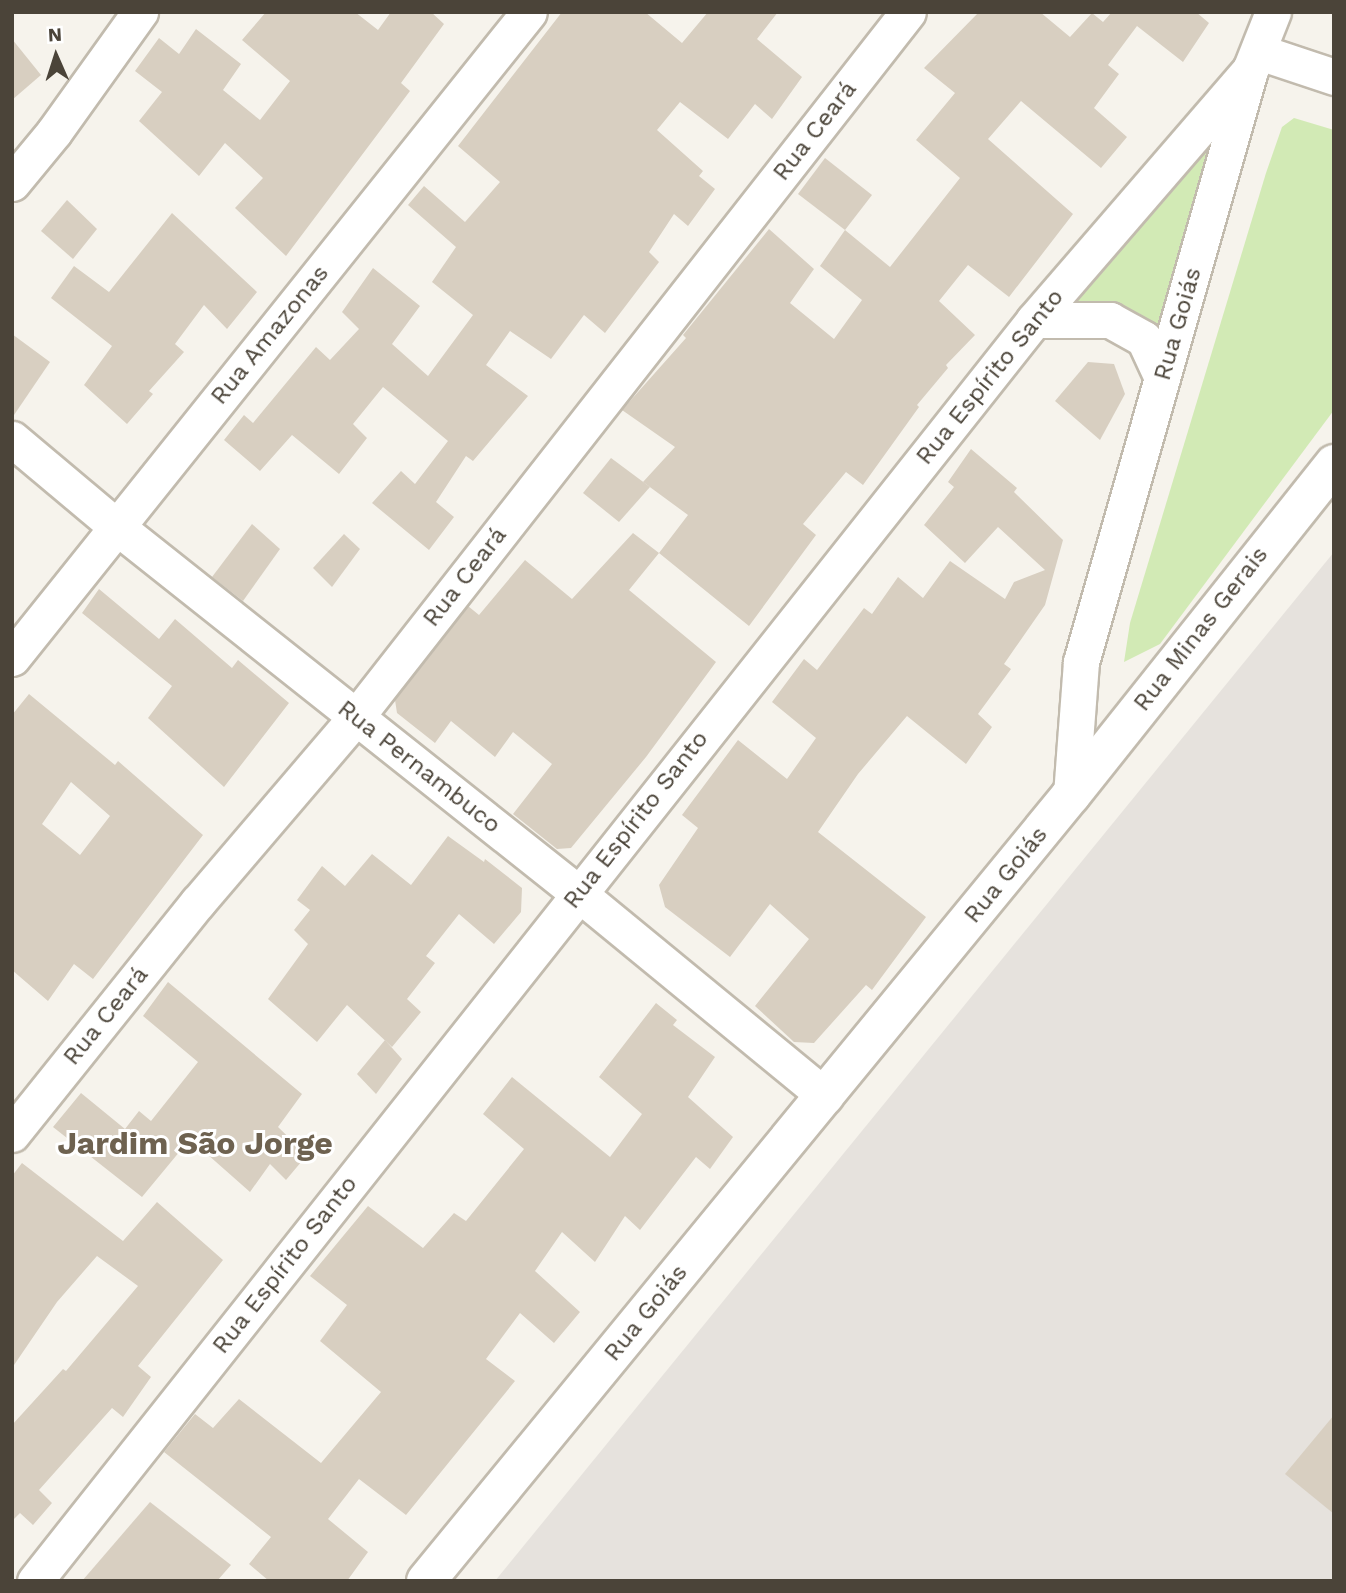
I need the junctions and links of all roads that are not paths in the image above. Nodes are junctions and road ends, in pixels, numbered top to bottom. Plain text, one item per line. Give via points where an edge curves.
1 (140, 12) edge
2 (529, 12) edge
3 (908, 12) edge
4 (1273, 12) edge
5 (1255, 61) junction
6 (1334, 77) edge
7 (12, 183) edge
8 (1034, 320) junction
9 (1162, 378) junction
10 (12, 439) edge
11 (1334, 464) edge
12 (117, 527) junction
13 (12, 658) edge
14 (355, 717) junction
15 (1071, 795) junction
16 (578, 894) junction
17 (825, 1096) junction
18 (12, 1134) edge
19 (35, 1581) edge
20 (426, 1581) edge

1 - 7 street
2 - 12 street, Rua Amazonas
3 - 14 street, Rua Ceará
4 - 5 street, Rua Goiás
5 - 6 street
5 - 8 street, Rua Espírito Santo
5 - 9 street, Rua Goiás
8 - 9 street via 1110,320 1144,339
8 - 16 street, Rua Espírito Santo
9 - 15 street, Rua Goiás via 1081,662
10 - 12 street, Rua Pernambuco
11 - 15 street, Rua Minas Gerais
12 - 13 street, Rua Amazonas
12 - 14 street, Rua Pernambuco
14 - 16 street, Rua Pernambuco
14 - 18 street, Rua Ceará via 198,902
15 - 17 street, Rua Goiás
16 - 17 street, Rua Pernambuco
16 - 19 street, Rua Espírito Santo
17 - 20 street, Rua Goiás

